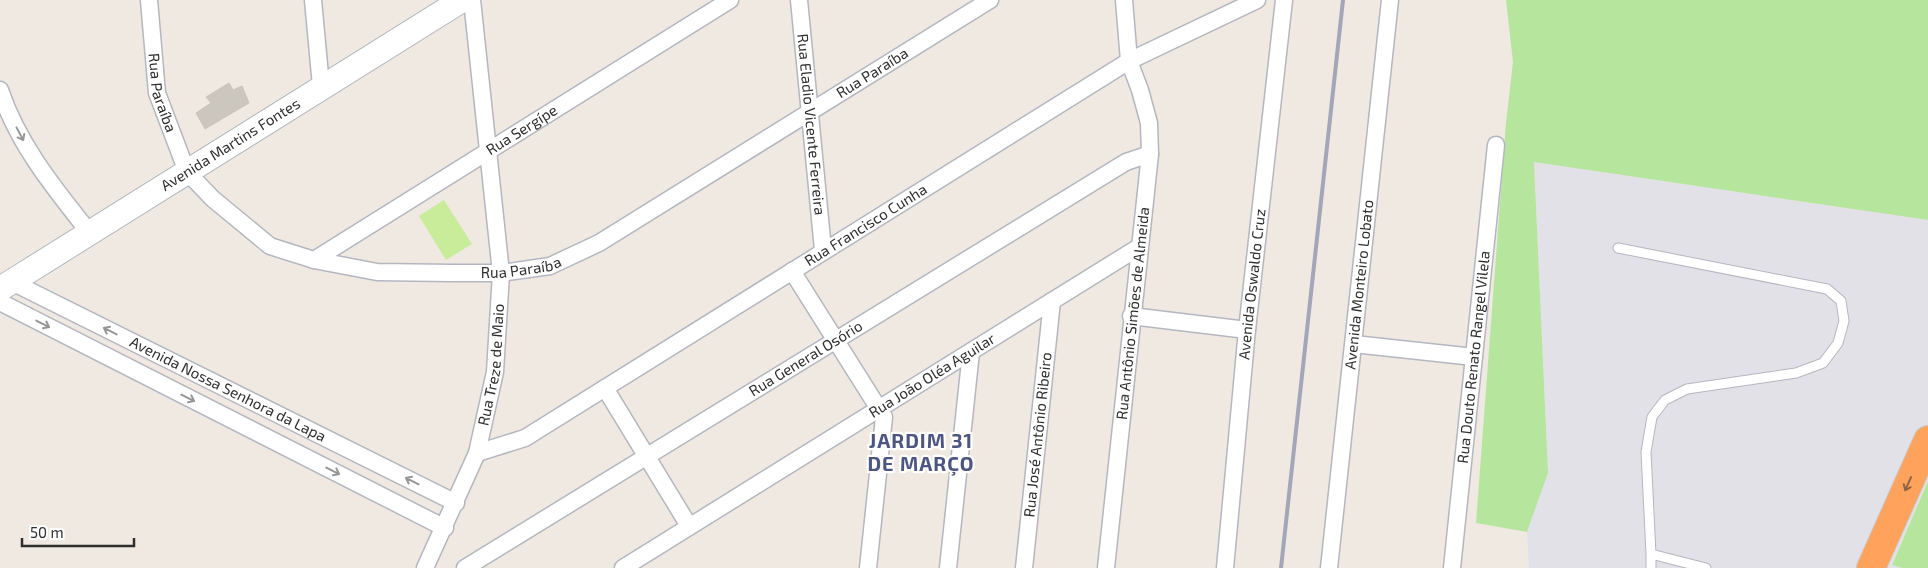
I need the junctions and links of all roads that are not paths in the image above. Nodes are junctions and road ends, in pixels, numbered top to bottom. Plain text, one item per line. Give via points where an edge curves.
1 (149, 0) edge
2 (313, 0) edge
3 (462, 0) edge
4 (472, 0) edge
5 (730, 0) edge
6 (799, 0) edge
7 (990, 0) edge
8 (1124, 0) edge
9 (1257, 0) edge
10 (1284, 0) edge
11 (1390, 0) edge
12 (1129, 60) junction
13 (321, 86) junction
14 (0, 90) edge
15 (809, 113) junction
16 (1496, 145) dead end
17 (489, 149) junction
18 (1150, 154) junction
19 (187, 172) junction
20 (89, 232) junction
21 (1139, 247) junction
22 (1618, 248) dead end
23 (823, 250) junction
24 (314, 260) junction
25 (792, 271) junction
26 (501, 272) junction
27 (4, 282) edge
28 (1052, 301) junction
29 (0, 302) edge
30 (1131, 316) junction
31 (1248, 330) junction
32 (834, 340) junction
33 (1354, 344) junction
34 (971, 352) junction
35 (1474, 357) junction
36 (605, 388) junction
37 (879, 409) junction
38 (1928, 440) edge
39 (477, 454) junction
40 (647, 458) junction
41 (456, 503) junction
42 (689, 526) junction
43 (445, 528) junction
44 (1651, 554) junction
45 (642, 562) edge
46 (425, 568) edge
47 (465, 568) edge
48 (623, 568) edge
49 (868, 568) edge
50 (948, 568) edge
51 (1024, 568) edge
52 (1106, 568) edge
53 (1224, 568) edge
54 (1329, 568) edge
55 (1452, 568) edge
56 (1651, 568) edge
57 (1706, 568) edge
58 (1871, 568) edge

1 - 19 street, Rua Paraíba via 157,94
2 - 13 street
3 - 13 street, Avenida Martins Fontes
4 - 17 street, Rua Treze de Maio
5 - 17 street, Rua Sergípe
6 - 15 street, Rua Eladio Vicente Ferreira
7 - 15 street, Rua Paraíba
8 - 12 street, Rua Antônio Simões de Almeida
9 - 12 street, Rua Francisco Cunha
10 - 31 street, Avenida Oswaldo Cruz
11 - 33 street, Avenida Monteiro Lobato
12 - 18 street, Rua Antônio Simões de Almeida via 1149,123
12 - 23 street, Rua Francisco Cunha
13 - 19 street, Avenida Martins Fontes
14 -> 20 street via 18,132 38,166
15 - 23 street, Rua Eladio Vicente Ferreira
15 - 26 street, Rua Paraíba via 599,243 550,266
16 - 35 street, Rua Douto Renato Rangel Vilela
17 - 24 street, Rua Sergípe
17 - 26 street, Rua Treze de Maio
18 - 21 street, Rua Antônio Simões de Almeida
18 - 32 street, Rua General Osório via 1126,162
19 - 20 street, Avenida Martins Fontes
19 - 24 street, Rua Paraíba via 213,199 270,246
20 - 27 street, Avenida Martins Fontes
21 - 28 street, Rua João Oléa Aguilar
21 - 30 street, Rua Antônio Simões de Almeida
22 - 44 lane via 1827,289 1841,301 1844,321 1838,343 1823,363 1796,373 1687,389 1665,400 1652,417 1646,452
23 - 25 street, Rua Francisco Cunha
24 - 26 street, Rua Paraíba via 377,272
25 - 32 street
25 - 36 street, Rua Francisco Cunha
26 - 39 street, Rua Treze de Maio via 495,372
41 -> 27 street, Avenida Nossa Senhora da Lapa
28 - 34 street, Rua João Oléa Aguilar
28 - 51 street, Rua José Antônio Ribeiro
29 -> 43 street, Avenida Nossa Senhora da Lapa
30 - 31 street
30 - 52 street, Rua Antônio Simões de Almeida
31 - 53 street, Avenida Oswaldo Cruz
32 - 37 street
32 - 40 street, Rua General Osório
33 - 35 street
33 - 54 street, Avenida Monteiro Lobato
34 - 37 street, Rua João Oléa Aguilar
34 - 50 street
35 - 55 street, Rua Douto Renato Rangel Vilela
36 - 39 street, Rua Francisco Cunha via 525,438
36 - 40 street
37 - 42 street, Rua João Oléa Aguilar
37 - 49 street via 884,417
38 -> 58 highway
39 - 41 street, Rua Treze de Maio
40 - 42 street
40 - 47 street, Rua General Osório
41 - 43 street, Rua Treze de Maio
42 - 45 street, Rua João Oléa Aguilar
43 - 46 street, Rua Treze de Maio
44 - 56 lane
44 - 57 lane
45 - 48 street, Rua João Oléa Aguilar

